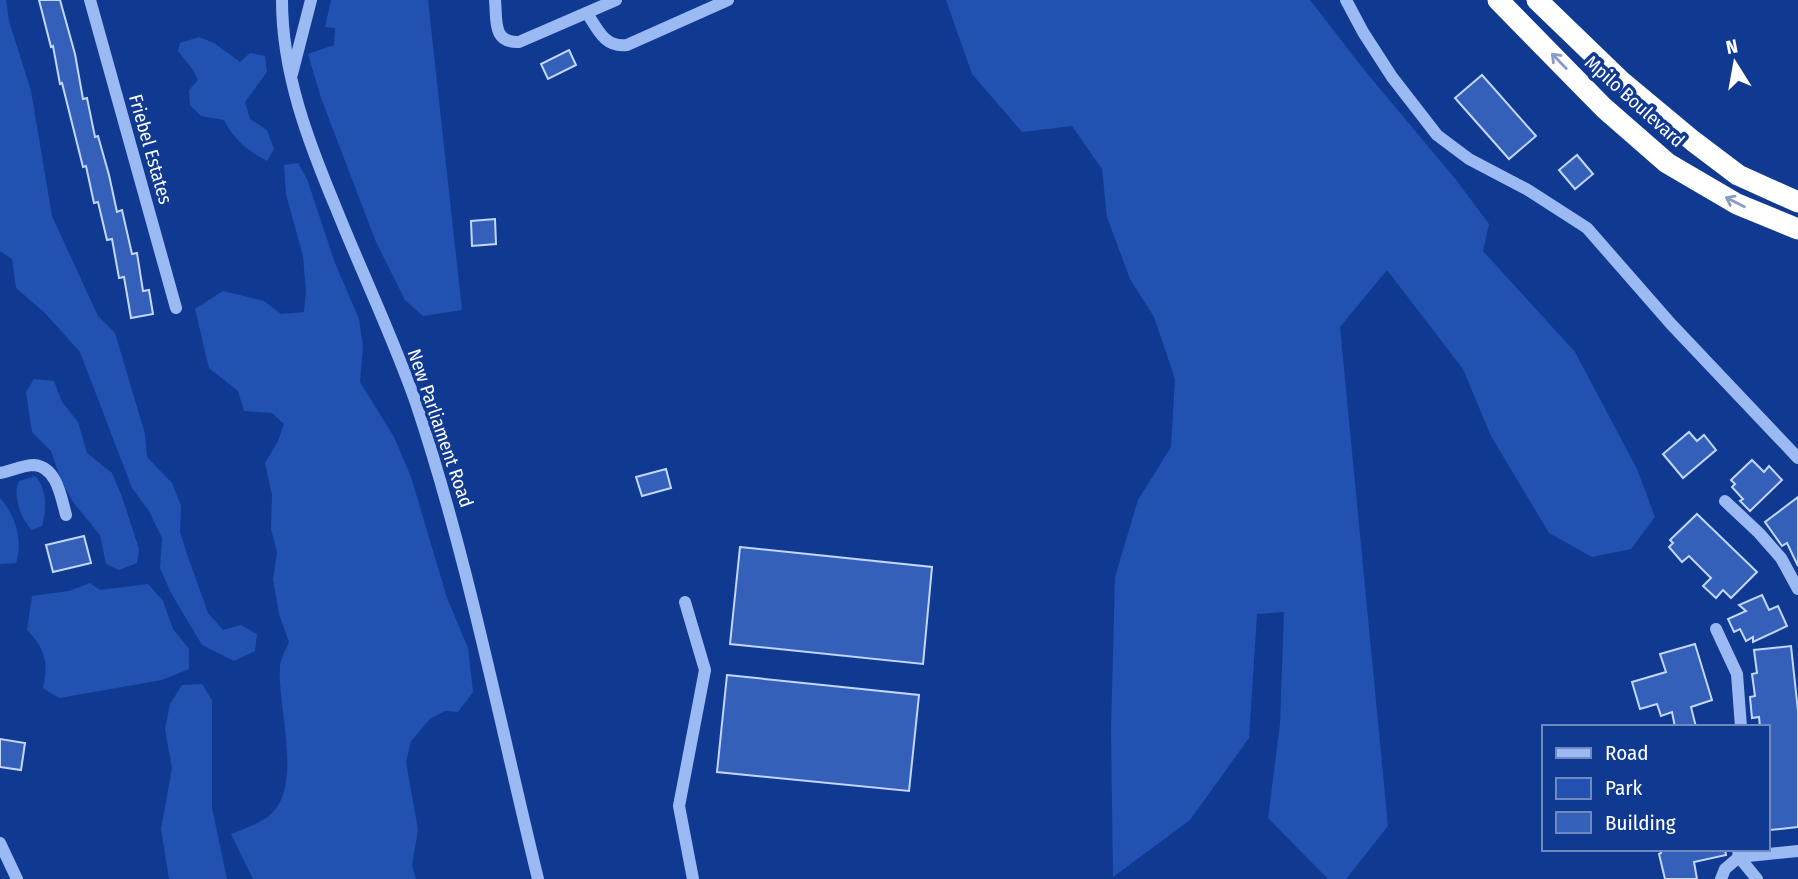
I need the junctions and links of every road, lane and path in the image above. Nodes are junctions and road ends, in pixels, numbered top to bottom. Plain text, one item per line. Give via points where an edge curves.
1 (90, 0) edge
2 (282, 0) edge
3 (311, 0) edge
4 (495, 0) edge
5 (616, 0) edge
6 (728, 0) edge
7 (1346, 0) edge
8 (1498, 0) edge
9 (1536, 0) edge
10 (587, 13) junction
11 (290, 80) junction
12 (1798, 202) edge
13 (1798, 229) edge
14 (176, 308) dead end
15 (1798, 458) edge
16 (0, 473) edge
17 (1725, 501) dead end
18 (66, 514) dead end
19 (1798, 589) edge
20 (685, 602) dead end
21 (1716, 629) dead end
22 (1741, 725) edge
23 (0, 844) edge
24 (1798, 851) edge
25 (1741, 863) edge
26 (17, 879) edge
27 (538, 879) edge
28 (693, 879) edge
29 (1721, 879) edge
30 (1757, 879) edge

1 - 14 street, Friebel Estates
2 - 11 street, New Parliament Road
3 - 11 street
4 - 10 street via 499,32 509,42
5 - 10 street
6 - 10 street via 617,46 607,42
7 - 15 street via 1392,77 1437,135 1469,159 1587,228
13 -> 8 highway, Mpilo Boulevard via 1737,204 1667,163 1604,108
9 - 12 highway, Mpilo Boulevard via 1693,141 1738,175
11 - 27 street, New Parliament Road via 313,153 414,399 440,478
16 - 18 street via 35,465 51,473
17 - 19 street via 1781,558
20 - 28 street via 705,670 679,806
21 - 22 street via 1737,674
23 - 26 street
24 - 25 street
25 - 29 street via 1726,869
25 - 30 street

